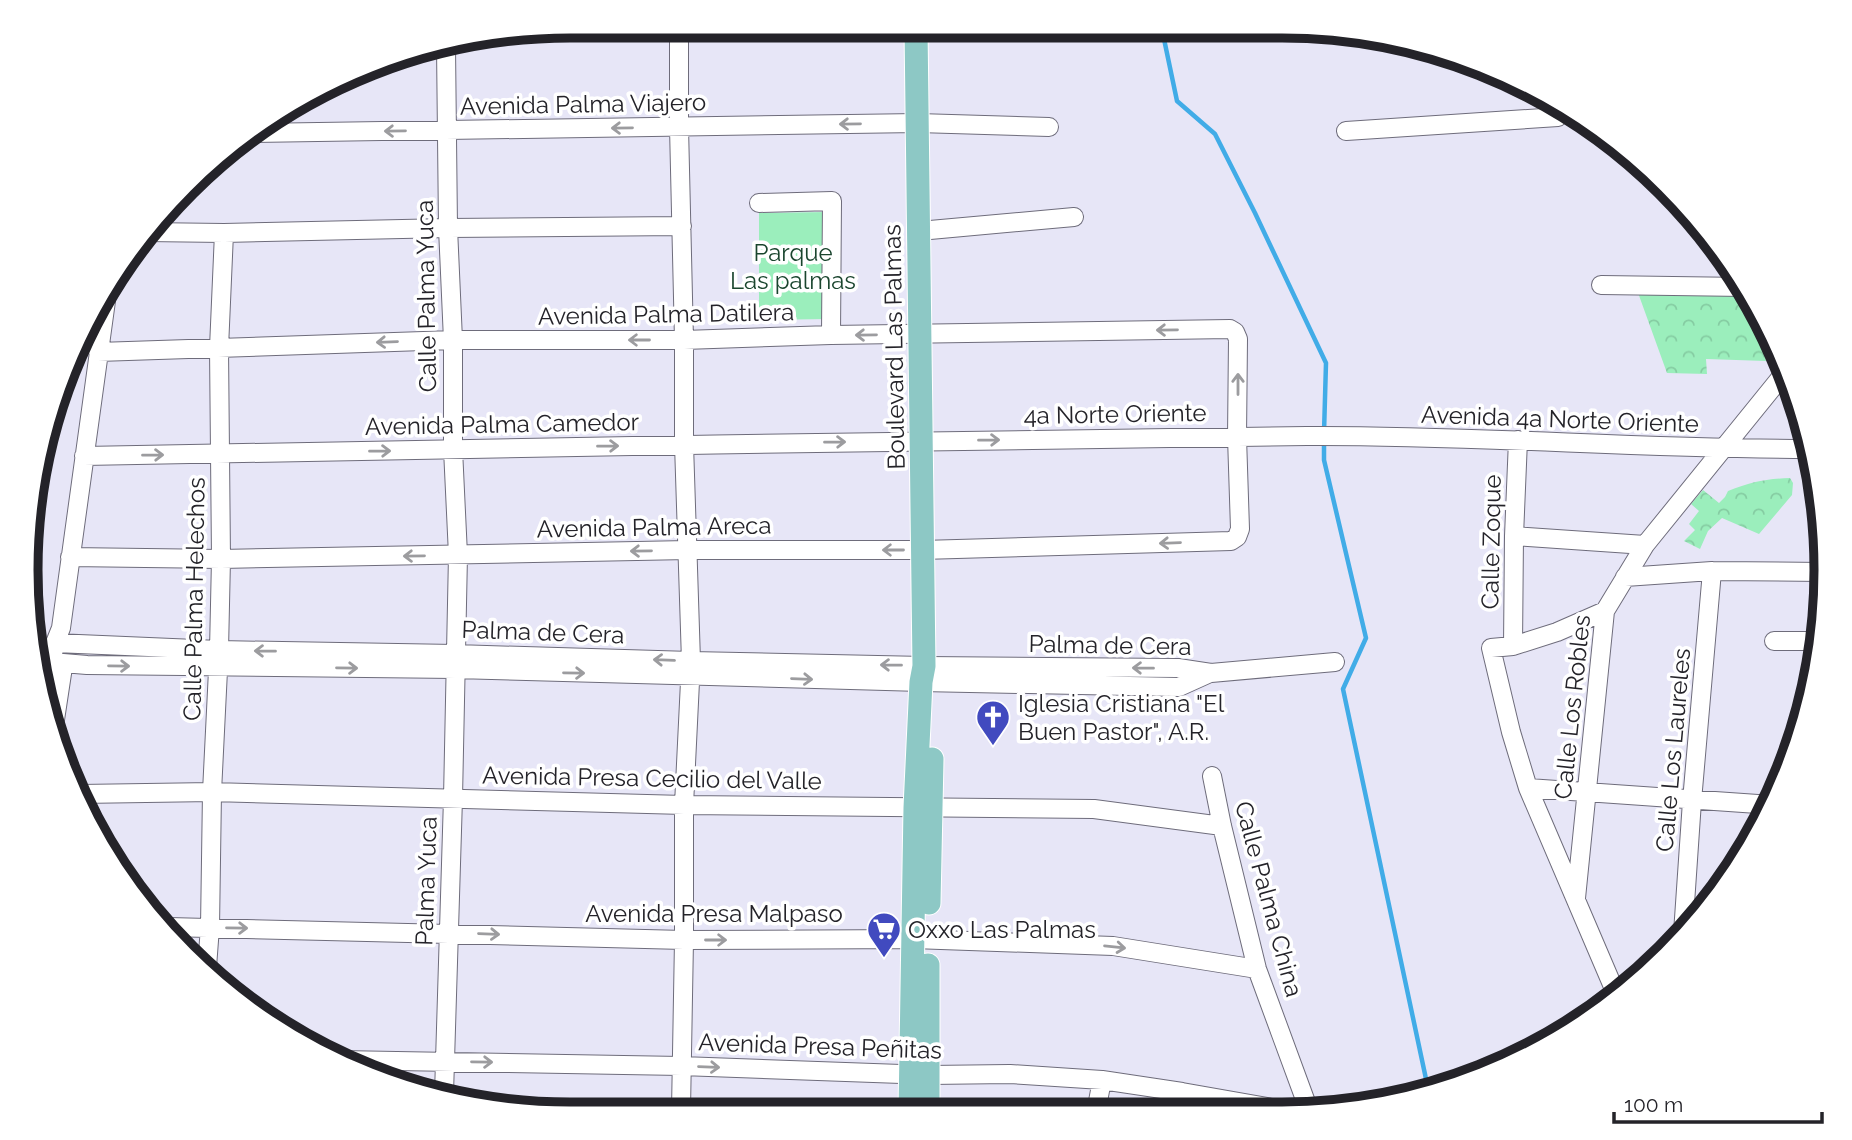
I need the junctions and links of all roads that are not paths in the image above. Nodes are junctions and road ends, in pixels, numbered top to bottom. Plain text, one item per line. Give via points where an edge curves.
1 (679, 38) edge
2 (916, 38) edge
3 (446, 54) edge
4 (1550, 112) edge
5 (918, 123) junction
6 (679, 127) junction
7 (1049, 127) dead end
8 (447, 130) junction
9 (1346, 131) dead end
10 (268, 133) edge
11 (760, 203) dead end
12 (1074, 217) dead end
13 (682, 226) junction
14 (448, 228) junction
15 (160, 232) edge
16 (919, 232) junction
17 (223, 233) junction
18 (1601, 285) dead end
19 (1731, 287) edge
20 (104, 315) edge
21 (920, 334) junction
22 (831, 335) junction
23 (453, 340) junction
24 (684, 340) junction
25 (219, 348) junction
26 (98, 352) junction
27 (1778, 381) edge
28 (1309, 436) joint
29 (1237, 438) junction
30 (921, 440) junction
31 (1518, 440) junction
32 (684, 444) junction
33 (453, 449) junction
34 (1722, 449) junction
35 (1799, 449) edge
36 (222, 454) junction
37 (84, 456) junction
38 (1514, 536) junction
39 (1645, 545) junction
40 (688, 550) junction
41 (922, 550) junction
42 (458, 555) junction
43 (70, 557) junction
44 (221, 559) junction
45 (1712, 571) junction
46 (1814, 572) edge
47 (1625, 577) junction
48 (1605, 611) junction
49 (60, 639) junction
50 (1773, 641) dead end
51 (1809, 641) edge
52 (1513, 646) junction
53 (219, 658) junction
54 (455, 662) junction
55 (1335, 662) dead end
56 (57, 663) junction
57 (690, 668) junction
58 (926, 677) junction
59 (50, 680) edge
60 (55, 699) edge
61 (1212, 776) dead end
62 (1528, 788) junction
63 (212, 792) junction
64 (1587, 792) junction
65 (88, 794) edge
66 (453, 799) junction
67 (1692, 801) junction
68 (1759, 804) edge
69 (684, 805) junction
70 (924, 808) junction
71 (1222, 826) junction
72 (1576, 898) junction
73 (1684, 918) edge
74 (176, 926) edge
75 (210, 927) junction
76 (449, 933) junction
77 (921, 939) junction
78 (684, 940) junction
79 (208, 959) edge
80 (1257, 969) junction
81 (1613, 986) edge
82 (365, 1060) edge
83 (445, 1061) junction
84 (681, 1066) junction
85 (920, 1074) junction
86 (1102, 1080) junction
87 (444, 1086) edge
88 (1182, 1092) junction
89 (1306, 1101) edge
90 (681, 1102) edge
91 (913, 1102) edge
92 (926, 1102) edge
93 (1098, 1102) edge
94 (1180, 1102) edge
95 (1238, 1102) edge

1 - 6 street
2 - 5 main road, Boulevard Las Palmas
3 - 8 street, Calle Palma Yuca
4 - 9 street
5 -> 6 street, Avenida Palma Viajero
5 - 7 street, Avenida Palma Viajero
5 - 16 main road, Boulevard Las Palmas
6 -> 8 street, Avenida Palma Viajero
6 - 13 street
8 -> 10 street, Avenida Palma Viajero
8 - 14 street, Calle Palma Yuca
11 - 22 street via 832,201
12 - 16 street
13 - 14 street
13 - 24 street
14 - 17 street
14 - 23 street, Calle Palma Yuca
15 - 17 street
16 - 21 main road, Boulevard Las Palmas
17 - 25 street, Calle Palma Helechos
18 - 19 street
20 - 26 street
21 -> 22 street, Avenida Palma Datilera
29 -> 21 street, Avenida Palma Datilera via 1238,339 1230,329
21 - 30 main road, Boulevard Las Palmas
22 - 24 street, Avenida Palma Datilera
24 -> 23 street, Avenida Palma Datilera
23 -> 25 street, Avenida Palma Datilera
23 - 33 street, Calle Palma Yuca
24 - 32 street
25 - 26 street, Avenida Palma Datilera
25 - 36 street, Calle Palma Helechos
26 - 37 street
27 - 34 street, Calle Los Robles
28 - 29 street, 4a Norte Oriente
28 - 31 street, Avenida 4a Norte Oriente
30 -> 29 street, 4a Norte Oriente
29 -> 41 street, Avenida Palma Areca via 1240,529 1231,541
32 -> 30 street, Avenida Palma Camedor
30 - 41 main road, Boulevard Las Palmas
31 - 34 street, Avenida 4a Norte Oriente
31 - 38 street, Calle Zoque
33 -> 32 street, Avenida Palma Camedor
32 - 40 street
36 -> 33 street, Avenida Palma Camedor
33 - 42 street, Calle Palma Yuca
34 - 35 street, Avenida 4a Norte Oriente
34 - 39 street, Calle Los Robles
37 -> 36 street, Avenida Palma Camedor
36 - 44 street, Calle Palma Helechos
37 - 43 street
38 - 39 street
38 - 52 street, Calle Zoque
39 - 47 street, Calle Los Robles
41 -> 40 street, Avenida Palma Areca
40 -> 42 street, Avenida Palma Areca
40 - 57 street
41 - 58 main road, Boulevard Las Palmas
42 -> 44 street, Avenida Palma Areca
42 - 54 street, Calle Palma Yuca
43 - 44 street, Avenida Palma Areca
43 - 49 street
44 - 53 street, Calle Palma Helechos
45 - 46 street
45 - 47 street
45 - 67 street, Calle Los Laureles
47 - 48 street, Calle Los Robles
48 - 52 street
48 - 64 street, Calle Los Robles
49 - 53 street, Palma de Cera
49 - 56 street
50 - 51 street
52 - 62 street via 1491,648
53 - 54 street, Palma de Cera
56 -> 53 street, Palma de Cera
53 - 63 street, Calle Palma Helechos
54 - 57 street, Palma de Cera
54 - 66 street, Palma Yuca
55 - 58 street, Palma de Cera via 1211,673 1178,668
56 - 59 street
56 - 60 street
57 - 58 street, Palma de Cera
57 - 69 street
58 - 70 main road, Boulevard Las Palmas
61 - 71 street, Calle Palma China
62 - 64 street
62 - 72 street
63 - 65 street, Avenida Presa Cecilio del Valle
63 - 66 street, Avenida Presa Cecilio del Valle
63 - 75 street, Calle Palma Helechos
64 - 67 street
64 - 72 street, Calle Los Robles
66 - 69 street, Avenida Presa Cecilio del Valle
66 - 76 street, Palma Yuca
67 - 68 street
67 - 73 street, Calle Los Laureles
69 - 70 street, Avenida Presa Cecilio del Valle
69 - 78 street
70 - 71 street, Avenida Presa Cecilio del Valle via 1094,809
70 - 77 main road, Boulevard Las Palmas
71 - 80 street, Calle Palma China
72 - 81 street
74 - 75 street, Avenida Presa Malpaso
75 -> 76 street, Avenida Presa Malpaso
75 - 79 street, Calle Palma Helechos
76 -> 78 street, Avenida Presa Malpaso
76 - 83 street, Palma Yuca
78 -> 77 street, Avenida Presa Malpaso
77 -> 80 street, Avenida Presa Malpaso via 1113,946
77 - 85 main road, Boulevard Las Palmas
78 - 84 street
80 - 89 street, Calle Palma China
82 - 83 street, Avenida Presa Peñitas
83 -> 84 street, Avenida Presa Peñitas
83 - 87 street, Palma Yuca
84 -> 85 street, Avenida Presa Peñitas
84 - 90 street
85 - 86 street, Avenida Presa Peñitas
85 - 91 main road
85 - 92 main road
86 - 88 street, Avenida Presa Peñitas
86 - 93 street
88 - 94 street
88 - 95 street, Avenida Presa Peñitas

